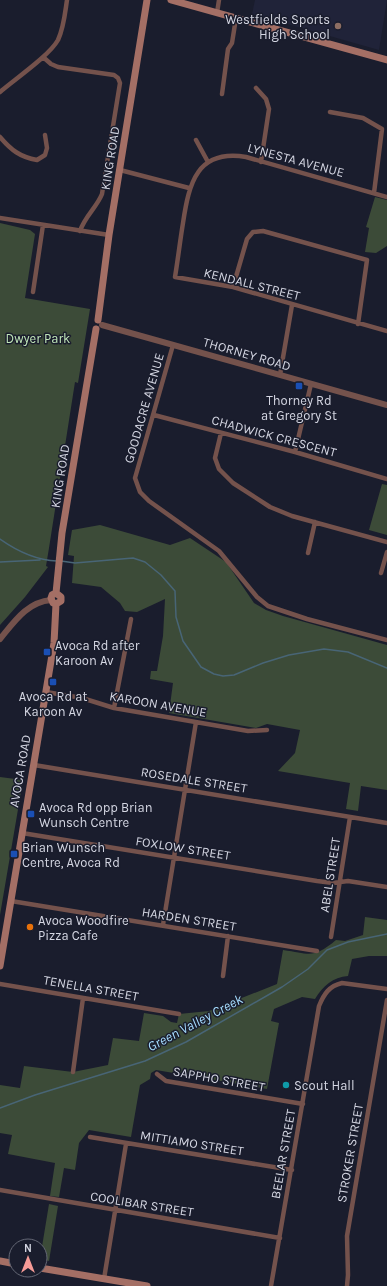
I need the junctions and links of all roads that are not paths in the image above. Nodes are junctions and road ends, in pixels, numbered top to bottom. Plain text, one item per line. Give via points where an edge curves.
1 (67, 0) edge
2 (147, 0) edge
3 (171, 0) edge
4 (219, 0) edge
5 (217, 13) junction
6 (236, 18) junction
7 (43, 57) junction
8 (387, 60) edge
9 (256, 88) dead end
10 (0, 92) edge
11 (222, 94) dead end
12 (330, 112) dead end
13 (45, 135) dead end
14 (0, 137) edge
15 (196, 140) dead end
16 (208, 162) junction
17 (261, 162) junction
18 (120, 170) junction
19 (189, 188) junction
20 (374, 193) junction
21 (387, 197) edge
22 (0, 218) edge
23 (43, 225) junction
24 (80, 230) junction
25 (109, 235) junction
26 (233, 288) junction
27 (33, 292) dead end
28 (292, 305) junction
29 (358, 324) junction
30 (99, 325) junction
31 (387, 331) edge
32 (173, 345) junction
33 (280, 375) junction
34 (312, 384) junction
35 (387, 405) edge
36 (154, 415) junction
37 (221, 433) junction
38 (295, 452) junction
39 (387, 479) edge
40 (316, 522) junction
41 (387, 542) edge
42 (387, 552) edge
43 (308, 553) dead end
44 (59, 555) joint
45 (381, 573) dead end
46 (53, 602) junction
47 (131, 620) dead end
48 (0, 639) edge
49 (387, 640) edge
50 (46, 692) junction
51 (114, 708) junction
52 (196, 722) junction
53 (267, 730) dead end
54 (34, 764) junction
55 (185, 790) junction
56 (350, 817) junction
57 (387, 823) edge
58 (22, 833) junction
59 (173, 857) junction
60 (340, 882) junction
61 (387, 887) edge
62 (11, 901) junction
63 (162, 925) junction
64 (228, 936) junction
65 (330, 937) dead end
66 (317, 951) dead end
67 (0, 966) edge
68 (223, 976) dead end
69 (0, 984) edge
70 (387, 989) edge
71 (84, 998) junction
72 (387, 1000) edge
73 (179, 1014) dead end
74 (73, 1072) dead end
75 (157, 1074) dead end
76 (303, 1104) junction
77 (90, 1137) dead end
78 (126, 1144) junction
79 (292, 1170) junction
80 (0, 1190) edge
81 (115, 1211) junction
82 (280, 1238) junction
83 (48, 1269) edge
84 (104, 1279) junction
85 (147, 1286) edge
86 (271, 1286) edge
87 (347, 1286) edge

1 - 7 street via 63,29 57,41
2 - 18 main road, KING ROAD
3 - 5 main road
4 - 5 street
5 - 6 main road
6 - 8 main road
6 - 11 street via 232,43 228,49
7 - 10 street
7 - 24 street via 58,67 114,75 120,83 102,194 83,221
9 - 17 street via 266,99 269,109
12 - 20 street via 363,118 382,129
13 - 14 street via 45,155 37,160 16,153
15 - 16 street
16 - 17 street, LYNESTA AVENUE via 221,156 234,155
16 - 19 street, LYNESTA AVENUE via 194,177
17 - 20 street, LYNESTA AVENUE
18 - 19 street
18 - 25 main road, KING ROAD
19 - 26 street, KENDALL STREET via 175,277
20 - 21 street, LYNESTA AVENUE
22 - 23 street
23 - 24 street
23 - 27 street
24 - 25 street
25 - 30 main road, KING ROAD
26 - 28 street, KENDALL STREET
26 - 29 street via 247,240 253,232 263,232 368,260
28 - 29 street, KENDALL STREET
28 - 33 street
29 - 31 street, KENDALL STREET
30 - 32 street, THORNEY ROAD
30 - 44 main road, KING ROAD
32 - 33 street, THORNEY ROAD
32 - 36 street, GOODACRE AVENUE
33 - 34 street, THORNEY ROAD
34 - 35 street, THORNEY ROAD
34 - 38 street
36 - 37 street, CHADWICK CRESCENT
36 - 49 street, GOODACRE AVENUE via 135,478 140,492 149,501 220,551 257,597 268,606
37 - 38 street, CHADWICK CRESCENT
37 - 40 street via 215,458 219,469 233,484 270,507
38 - 39 street, CHADWICK CRESCENT
40 - 41 street
40 - 43 street
42 - 45 street
44 - 46 main road, AVOCA ROAD via 56,593 62,598 61,601
46 - 48 street via 42,601 31,605
46 - 50 main road, AVOCA ROAD via 54,643
47 - 51 street
50 - 51 street, KAROON AVENUE via 82,698
50 - 54 main road, AVOCA ROAD
51 - 52 street, KAROON AVENUE
52 - 53 street, KAROON AVENUE via 248,731
52 - 55 street
54 - 55 street, ROSEDALE STREET
54 - 58 main road, AVOCA ROAD
55 - 56 street, ROSEDALE STREET
55 - 59 street
56 - 57 street, ROSEDALE STREET
56 - 60 street, ABEL STREET
58 - 59 street, FOXLOW STREET
58 - 62 main road, AVOCA ROAD
59 - 60 street, FOXLOW STREET via 317,881
59 - 63 street
60 - 61 street, FOXLOW STREET via 348,880
60 - 65 street, ABEL STREET
62 - 63 street, HARDEN STREET
62 - 67 main road, AVOCA ROAD
63 - 64 street, HARDEN STREET
64 - 66 street, HARDEN STREET
64 - 68 street
69 - 71 street, TENELLA STREET
70 - 76 street, BEELAR STREET via 349,982 335,984 327,990 319,1006
71 - 73 street, TENELLA STREET
71 - 74 street
72 - 87 street, STROKER STREET via 347,1236
75 - 76 street, SAPPHO STREET via 166,1081
76 - 79 street, BEELAR STREET
77 - 78 street, MITTIAMO STREET
78 - 79 street, MITTIAMO STREET
78 - 81 street
79 - 82 street, BEELAR STREET
80 - 81 street, COOLIBAR STREET
81 - 82 street, COOLIBAR STREET
81 - 84 street
82 - 86 street, BEELAR STREET
83 - 84 main road
84 - 85 main road

